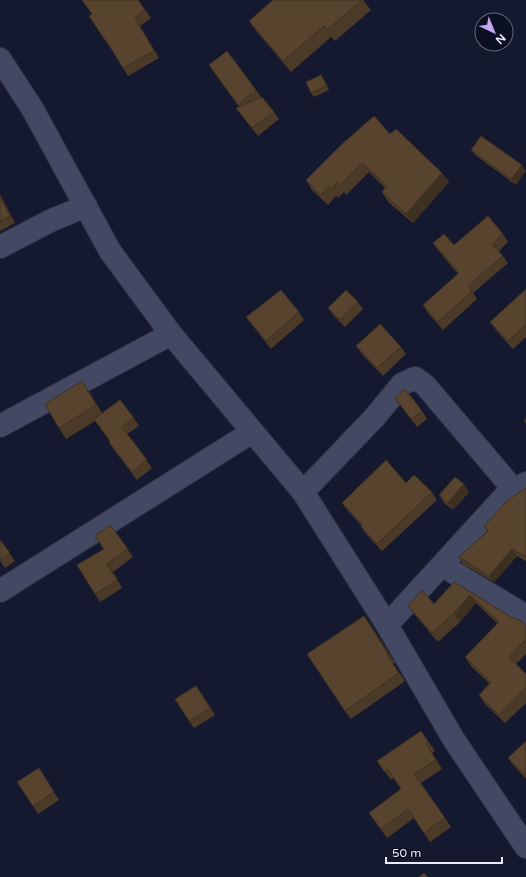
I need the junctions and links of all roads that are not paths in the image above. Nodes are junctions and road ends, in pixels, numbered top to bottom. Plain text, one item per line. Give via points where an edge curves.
1 (0, 59) edge
2 (86, 206) junction
3 (0, 248) edge
4 (171, 334) junction
5 (0, 426) edge
6 (252, 432) junction
7 (520, 486) edge
8 (303, 492) junction
9 (443, 566) junction
10 (0, 591) edge
11 (526, 616) edge
12 (387, 625) junction
13 (524, 842) edge

1 - 2 street via 32,108
2 - 3 street via 52,220
2 - 4 street via 110,251
4 - 5 street
4 - 6 street
6 - 8 street
6 - 10 street
7 - 8 street via 425,385 415,378 402,384 374,418
7 - 9 street via 504,497
8 - 12 street
9 - 11 street
9 - 12 street
12 - 13 street via 454,740

